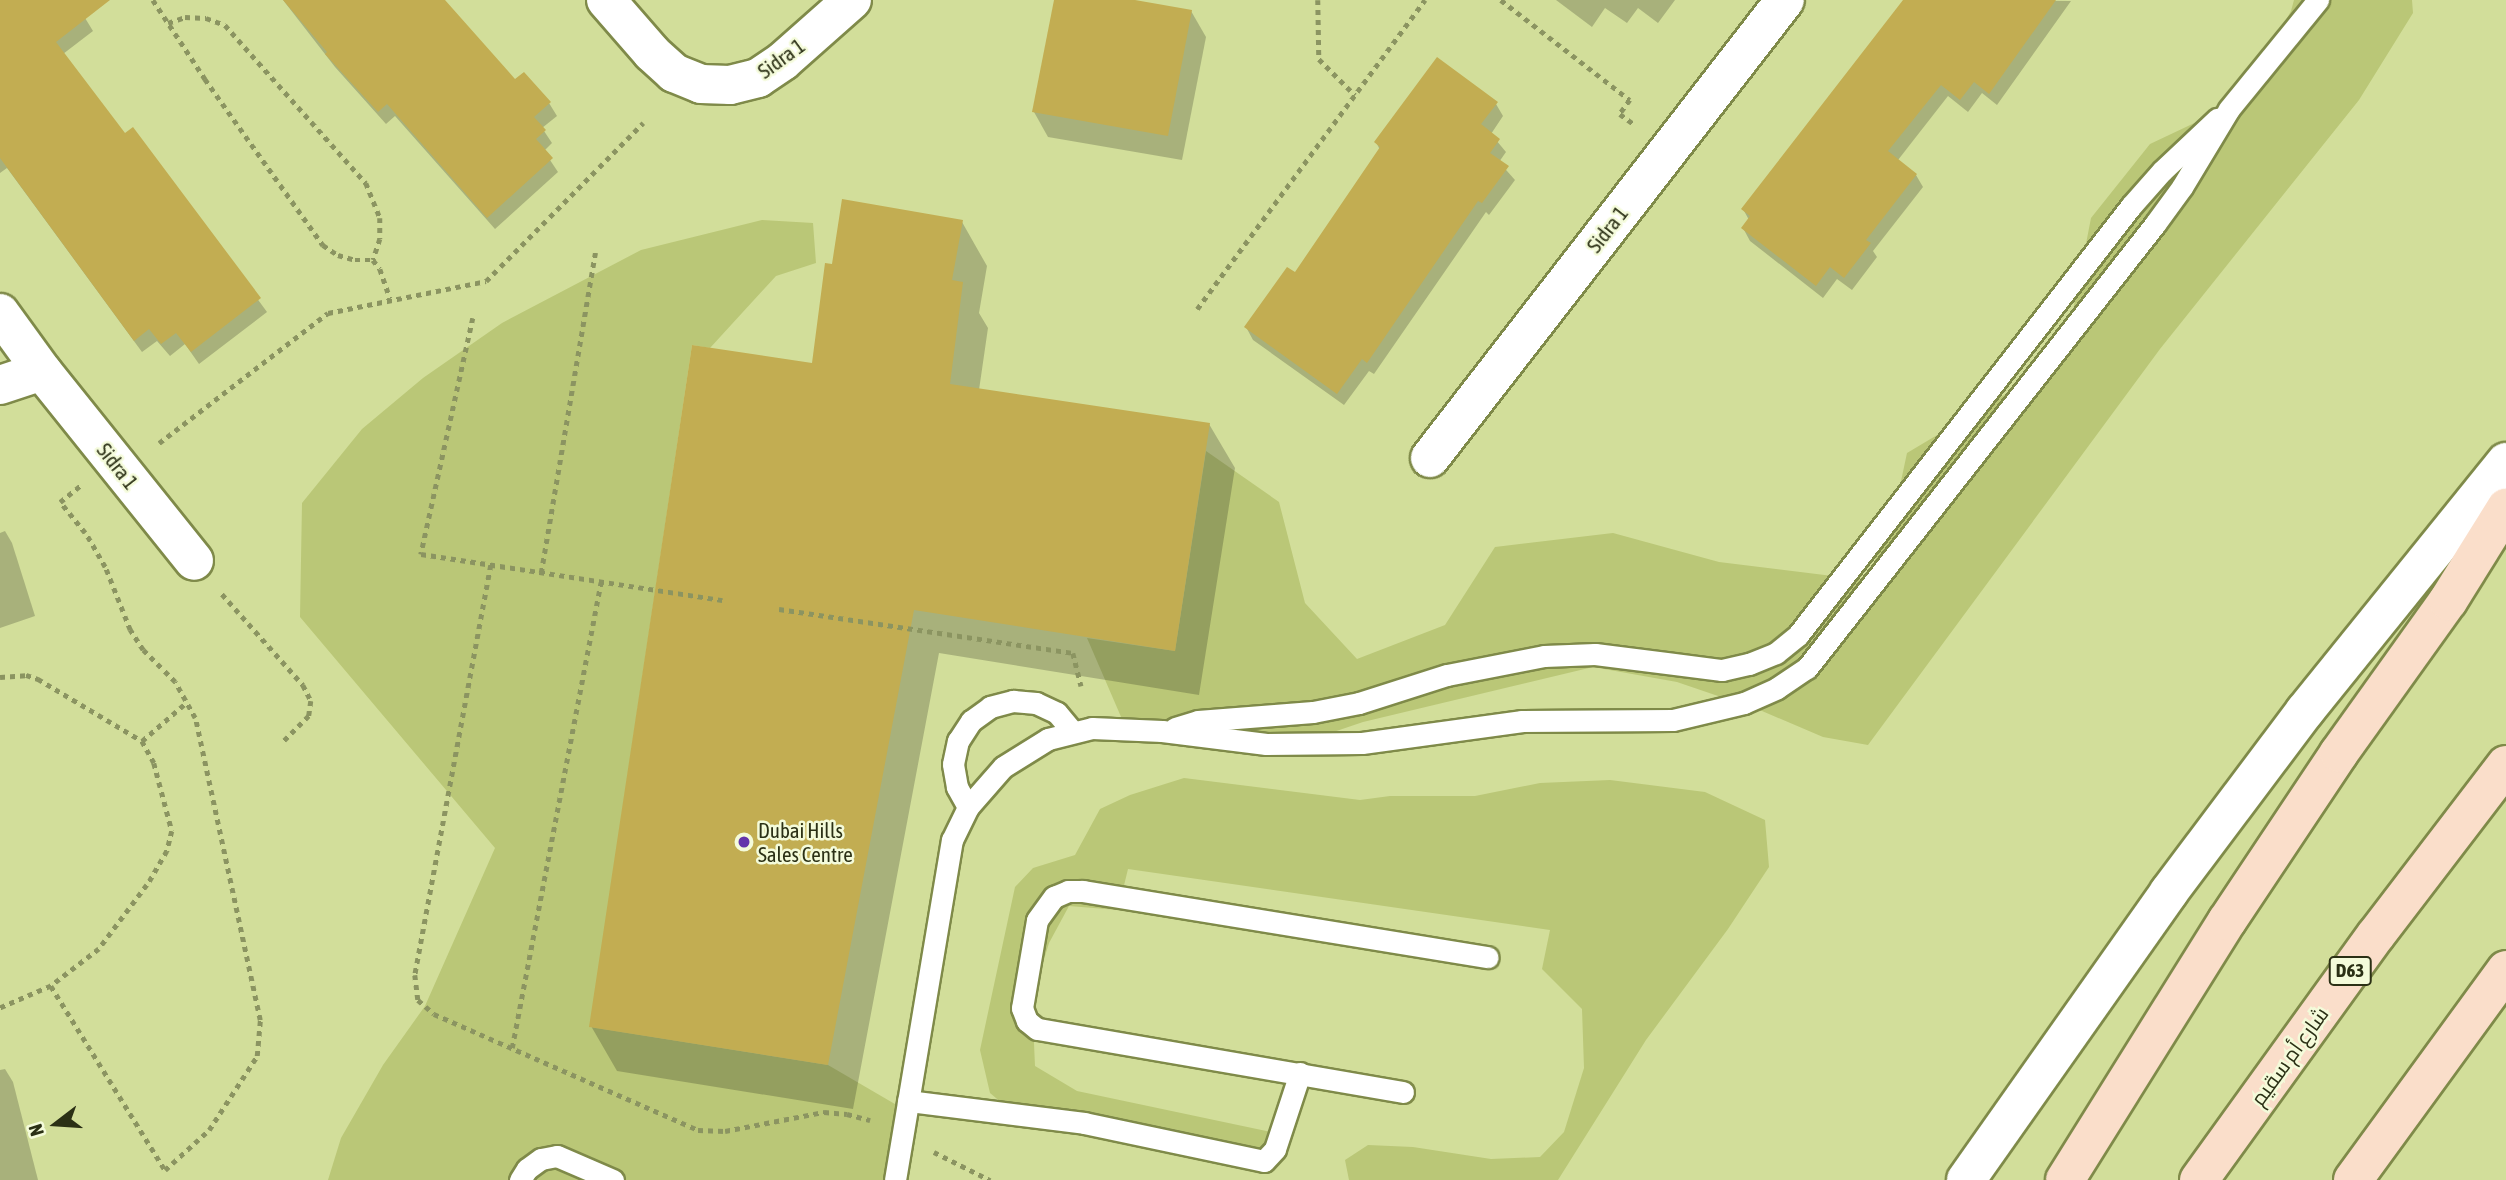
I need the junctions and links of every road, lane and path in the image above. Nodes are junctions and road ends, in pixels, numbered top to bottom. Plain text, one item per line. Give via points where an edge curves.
1 (153, 0) edge
2 (606, 0) edge
3 (852, 0) edge
4 (1318, 0) edge
5 (1425, 0) edge
6 (1501, 0) edge
7 (1785, 0) edge
8 (2318, 0) edge
9 (168, 23) junction
10 (1355, 95) junction
11 (2229, 109) junction
12 (643, 123) dead end
13 (1669, 150) junction
14 (595, 253) dead end
15 (373, 260) junction
16 (390, 298) junction
17 (1198, 309) dead end
18 (0, 313) edge
19 (473, 318) dead end
20 (42, 371) junction
21 (0, 386) edge
22 (1430, 458) dead end
23 (2506, 462) edge
24 (118, 466) junction
25 (2506, 508) edge
26 (194, 561) joint
27 (491, 565) junction
28 (541, 573) junction
29 (601, 582) junction
30 (723, 600) dead end
31 (779, 609) dead end
32 (0, 677) edge
33 (187, 702) junction
34 (1083, 730) junction
35 (1162, 731) junction
36 (142, 741) junction
37 (283, 742) dead end
38 (2506, 765) edge
39 (968, 807) junction
40 (1488, 957) dead end
41 (2506, 970) edge
42 (51, 986) junction
43 (0, 1008) edge
44 (512, 1048) junction
45 (1300, 1073) junction
46 (1403, 1092) dead end
47 (908, 1101) junction
48 (902, 1136) junction
49 (520, 1180) edge
50 (613, 1180) edge
51 (895, 1180) edge
52 (990, 1180) edge
53 (1966, 1180) edge
54 (2065, 1180) edge
55 (2199, 1180) edge
56 (2353, 1180) edge

1 - 9 path
2 - 3 street, Sidra 1 via 674,73 701,84 730,85 758,78
4 - 10 path via 1319,60
5 - 10 path
6 - 13 path via 1630,100 1620,114
7 - 13 street, Sidra 1
8 - 11 lane
9 - 15 path via 323,245 338,255
9 - 15 path via 186,17 225,25 341,155 366,184 377,207 380,239
10 - 17 path
11 - 35 lane via 2178,155 2132,206 1798,635 1776,653 1722,670 1620,656 1544,656 1447,675 1359,703 1313,712 1198,722
11 - 35 lane via 2155,224 1807,667 1777,688 1744,703 1673,720 1522,722 1362,743 1254,743
12 - 16 path via 486,281
13 - 22 street, Sidra 1
14 - 28 path
15 - 16 path
16 - 24 path via 328,313
18 - 20 street, Sidra 1
19 - 27 path via 421,554
20 - 21 street
20 - 24 street, Sidra 1
23 - 53 street via 2314,701 2169,892
24 - 26 street, Sidra 1
24 - 33 path via 60,502 105,567 130,631
25 - 54 main road via 2448,601 2227,921
26 - 37 path via 303,685 311,701 309,716
27 - 28 path
27 - 44 path via 415,975 418,1000 434,1014
28 - 29 path
29 - 30 path
29 - 44 path
31 - 34 path via 1073,653
32 - 36 path via 38,679
33 - 36 path
33 - 42 path via 199,734 260,1035 247,1076 209,1130 165,1170
34 - 35 lane
34 - 39 lane via 1024,751 1003,767
34 - 39 lane via 1036,703 1013,701 990,707 971,721 958,741 953,764 957,787
36 - 42 path via 154,763 172,831 167,851 99,949
38 - 55 main road, شارع أم سقيم / D63
39 - 47 lane via 952,840
40 - 45 lane via 1083,891 1068,891 1044,907 1037,920 1022,995 1027,1021 1037,1029
41 - 56 main road
42 - 43 path
44 - 48 path via 698,1130 725,1131 824,1112 867,1119
45 - 46 lane
45 - 47 lane via 1275,1149 1264,1161 1084,1123
47 - 48 lane
48 - 51 lane
48 - 52 path
49 - 50 lane via 541,1159 557,1156

